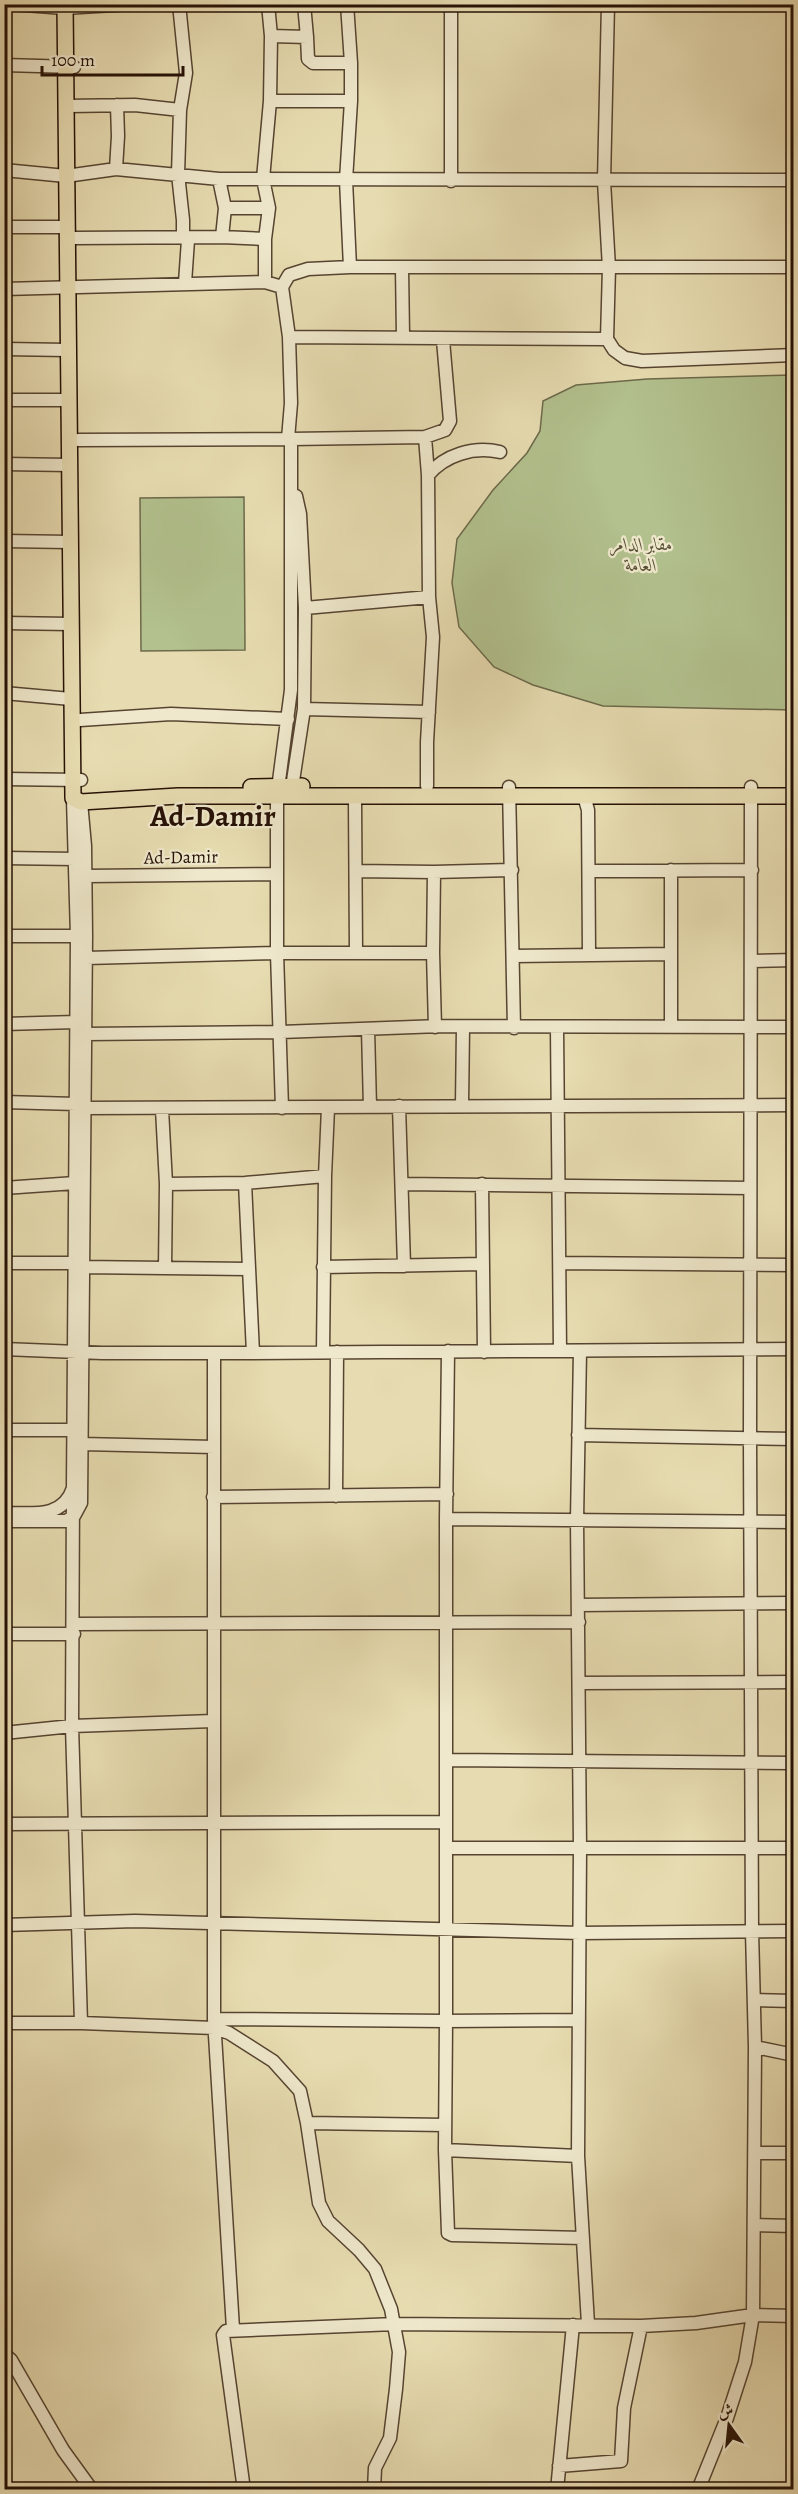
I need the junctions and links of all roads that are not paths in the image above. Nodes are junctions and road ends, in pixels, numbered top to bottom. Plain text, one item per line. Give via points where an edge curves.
1 (12, 4) edge
2 (131, 4) edge
3 (179, 4) edge
4 (268, 4) edge
5 (304, 4) edge
6 (347, 4) edge
7 (451, 4) edge
8 (608, 4) edge
9 (68, 6) edge
10 (271, 36) junction
11 (307, 37) junction
12 (351, 63) junction
13 (4, 65) edge
14 (70, 67) junction
15 (270, 101) junction
16 (351, 101) junction
17 (117, 105) junction
18 (70, 106) junction
19 (180, 110) junction
20 (4, 170) edge
21 (116, 170) junction
22 (178, 174) junction
23 (71, 175) junction
24 (219, 179) junction
25 (263, 179) junction
26 (346, 180) junction
27 (794, 180) edge
28 (451, 181) junction
29 (604, 181) junction
30 (225, 208) junction
31 (269, 208) junction
32 (4, 227) edge
33 (70, 233) junction
34 (183, 237) junction
35 (222, 237) junction
36 (265, 239) junction
37 (350, 267) junction
38 (794, 267) edge
39 (402, 268) junction
40 (609, 268) junction
41 (266, 282) junction
42 (185, 284) junction
43 (72, 286) junction
44 (282, 287) junction
45 (4, 289) edge
46 (403, 336) junction
47 (289, 337) junction
48 (443, 339) junction
49 (607, 339) junction
50 (4, 349) edge
51 (68, 350) junction
52 (794, 355) edge
53 (4, 400) edge
54 (69, 400) junction
55 (425, 438) junction
56 (290, 439) junction
57 (78, 440) junction
58 (500, 452) dead end
59 (4, 464) edge
60 (70, 465) junction
61 (428, 475) junction
62 (291, 477) junction
63 (4, 542) edge
64 (70, 542) junction
65 (429, 597) junction
66 (305, 608) junction
67 (4, 623) edge
68 (71, 624) junction
69 (4, 693) edge
70 (71, 699) junction
71 (304, 709) junction
72 (429, 711) junction
73 (288, 719) junction
74 (80, 720) junction
75 (4, 779) edge
76 (427, 786) junction
77 (794, 787) edge
78 (77, 790) junction
79 (284, 791) junction
80 (508, 791) junction
81 (751, 791) junction
82 (352, 796) junction
83 (584, 796) junction
84 (794, 796) edge
85 (4, 858) edge
86 (76, 859) junction
87 (512, 870) junction
88 (671, 870) junction
89 (752, 870) junction
90 (356, 871) junction
91 (589, 871) junction
92 (434, 872) junction
93 (277, 874) junction
94 (86, 876) junction
95 (4, 936) edge
96 (77, 936) junction
97 (277, 953) junction
98 (356, 953) junction
99 (433, 953) junction
100 (589, 954) junction
101 (670, 954) junction
102 (513, 956) junction
103 (86, 958) junction
104 (794, 960) edge
105 (752, 961) junction
106 (76, 1022) junction
107 (4, 1024) edge
108 (435, 1027) junction
109 (463, 1027) junction
110 (671, 1027) junction
111 (752, 1027) junction
112 (794, 1027) edge
113 (514, 1028) junction
114 (557, 1028) junction
115 (368, 1029) junction
116 (281, 1032) junction
117 (86, 1034) junction
118 (4, 1102) edge
119 (557, 1104) junction
120 (462, 1105) junction
121 (751, 1105) junction
122 (794, 1105) edge
123 (80, 1106) junction
124 (399, 1106) junction
125 (370, 1107) junction
126 (282, 1108) junction
127 (328, 1108) junction
128 (162, 1109) junction
129 (4, 1162) edge
130 (324, 1176) junction
131 (75, 1183) junction
132 (245, 1183) junction
133 (166, 1184) junction
134 (402, 1184) junction
135 (482, 1184) junction
136 (559, 1185) junction
137 (5, 1188) edge
138 (750, 1188) junction
139 (4, 1205) edge
140 (4, 1263) edge
141 (560, 1263) junction
142 (483, 1264) junction
143 (78, 1265) junction
144 (794, 1265) edge
145 (404, 1266) junction
146 (750, 1266) junction
147 (165, 1268) junction
148 (323, 1268) junction
149 (248, 1269) junction
150 (4, 1349) edge
151 (751, 1349) junction
152 (794, 1349) edge
153 (560, 1351) junction
154 (580, 1351) junction
155 (78, 1352) junction
156 (323, 1352) junction
157 (337, 1352) junction
158 (448, 1352) junction
159 (484, 1352) junction
160 (214, 1353) junction
161 (253, 1353) junction
162 (4, 1430) edge
163 (73, 1430) junction
164 (578, 1436) junction
165 (750, 1439) junction
166 (794, 1439) edge
167 (82, 1444) junction
168 (214, 1447) junction
169 (73, 1488) junction
170 (447, 1494) junction
171 (336, 1496) junction
172 (213, 1497) junction
173 (4, 1513) edge
174 (74, 1516) junction
175 (446, 1519) junction
176 (576, 1520) junction
177 (4, 1521) edge
178 (752, 1522) junction
179 (794, 1522) edge
180 (794, 1603) edge
181 (753, 1604) junction
182 (579, 1605) junction
183 (579, 1622) junction
184 (446, 1623) junction
185 (213, 1625) junction
186 (74, 1629) junction
187 (4, 1634) edge
188 (794, 1682) edge
189 (579, 1683) junction
190 (752, 1683) junction
191 (213, 1721) junction
192 (72, 1726) junction
193 (4, 1733) edge
194 (446, 1760) junction
195 (579, 1761) junction
196 (752, 1763) junction
197 (794, 1763) edge
198 (213, 1822) junction
199 (446, 1822) junction
200 (76, 1823) junction
201 (4, 1824) edge
202 (446, 1848) junction
203 (580, 1848) junction
204 (752, 1848) junction
205 (794, 1848) edge
206 (78, 1923) junction
207 (213, 1924) junction
208 (4, 1925) edge
209 (445, 1930) junction
210 (752, 1931) junction
211 (794, 1931) edge
212 (580, 1933) junction
213 (754, 2000) junction
214 (794, 2001) edge
215 (579, 2020) junction
216 (446, 2021) junction
217 (81, 2023) junction
218 (4, 2024) edge
219 (214, 2024) junction
220 (755, 2047) junction
221 (794, 2055) edge
222 (308, 2123) junction
223 (445, 2125) junction
224 (445, 2150) junction
225 (755, 2153) junction
226 (794, 2153) edge
227 (578, 2156) junction
228 (754, 2225) junction
229 (794, 2226) edge
230 (583, 2238) junction
231 (753, 2315) junction
232 (794, 2316) edge
233 (395, 2324) junction
234 (588, 2324) junction
235 (573, 2325) junction
236 (641, 2326) junction
237 (233, 2329) junction
238 (4, 2354) edge
239 (559, 2466) junction
240 (92, 2490) edge
241 (244, 2490) edge
242 (374, 2490) edge
243 (557, 2490) edge
244 (698, 2490) edge

1 - 9 street
2 - 9 street
3 - 19 street via 186,73
4 - 10 street
5 - 11 street
6 - 12 street
7 - 28 street
8 - 29 street
9 - 14 main road
10 - 11 street
10 - 15 street
11 - 12 street via 308,58 313,63
12 - 16 street
13 - 14 street
14 - 18 main road
15 - 16 street
15 - 25 street
16 - 26 street
17 - 18 street
17 - 19 street
17 - 21 street
18 - 23 main road
19 - 22 street
20 - 23 street
21 - 22 street
21 - 23 street
22 - 24 street
22 - 34 street
23 - 33 main road
24 - 25 street
24 - 30 street
25 - 26 street
25 - 31 street
26 - 28 street
26 - 37 street
27 - 29 street
28 - 29 street
29 - 40 street
30 - 31 street
30 - 35 street
31 - 36 street
32 - 33 street
33 - 34 street
33 - 43 main road
34 - 35 street
34 - 42 street via 188,240 189,251
35 - 36 street
36 - 41 street
37 - 39 street
37 - 44 street via 296,271
38 - 40 street
39 - 40 street
39 - 46 street
40 - 49 street
41 - 42 street
41 - 44 street
42 - 43 street
43 - 45 street
43 - 51 main road
43 - 57 main road
44 - 47 street
46 - 47 street
46 - 48 street
47 - 56 street
48 - 49 street
48 - 55 street via 449,425
49 - 52 street via 625,358 642,361
50 - 51 street
51 - 54 main road
53 - 54 street
54 - 60 main road
55 - 56 street
55 - 61 street
56 - 57 street
56 - 62 street
57 - 74 main road
58 - 61 street via 480,449 454,455 437,464
59 - 60 street
60 - 64 main road
61 - 65 street
62 - 66 street via 300,514
62 - 73 street via 292,663
63 - 64 street
64 - 68 main road
65 - 66 street
65 - 72 street via 433,637
66 - 71 street
67 - 68 street
68 - 70 main road
69 - 70 street
70 - 78 main road
71 - 72 street
71 - 79 street
72 - 76 street
73 - 74 street via 171,714
73 - 79 street
74 - 78 main road
75 - 78 street
76 - 79 main road
76 - 80 main road
77 - 81 main road
78 - 79 main road via 178,796
78 - 86 street
78 - 94 street
79 - 82 main road
79 - 93 street
80 - 81 main road
80 - 82 main road
80 - 83 main road
80 - 87 street
81 - 83 main road
81 - 84 main road
81 - 89 street
82 - 90 street
83 - 91 street via 588,810
85 - 86 street
86 - 96 street
87 - 92 street
87 - 102 street
88 - 89 street
88 - 91 street
88 - 101 street
89 - 105 street
90 - 92 street
90 - 98 street
91 - 100 street
92 - 99 street
93 - 94 street, Ad-Damir
93 - 97 street
94 - 103 street
95 - 96 street
96 - 106 street
97 - 98 street
97 - 103 street
97 - 116 street
98 - 99 street
99 - 108 street
100 - 101 street
100 - 102 street
101 - 110 street
102 - 113 street
103 - 117 street
104 - 105 street
105 - 111 street
106 - 107 street
106 - 123 street
108 - 109 street
108 - 115 street
109 - 113 street
109 - 120 street
110 - 111 street
110 - 114 street
111 - 112 street
111 - 121 street
113 - 114 street
114 - 119 street
115 - 116 street
115 - 125 street
116 - 117 street
116 - 126 street
117 - 123 street
118 - 123 street
119 - 120 street
119 - 121 street
119 - 136 street
120 - 124 street
121 - 122 street
121 - 138 street
123 - 128 street
123 - 131 street
123 - 143 street
124 - 125 street
124 - 134 street
125 - 127 street
126 - 127 street
126 - 128 street
127 - 130 street
128 - 133 street
129 - 137 street
130 - 132 street
130 - 148 street
131 - 137 street
131 - 143 street
132 - 133 street
132 - 149 street
133 - 147 street
134 - 135 street
134 - 145 street
135 - 136 street
135 - 142 street
136 - 138 street
136 - 141 street
137 - 139 street
138 - 146 street
140 - 143 street
141 - 146 street
141 - 153 street
142 - 145 street
142 - 159 street
143 - 147 street
143 - 155 street
144 - 146 street
145 - 148 street
146 - 151 street
147 - 149 street
148 - 156 street
149 - 161 street
150 - 155 street
151 - 152 street
151 - 154 street
151 - 165 street
153 - 154 street
153 - 159 street
154 - 164 street
155 - 160 street
155 - 163 street
155 - 167 street
156 - 157 street
156 - 161 street
157 - 158 street
157 - 171 street
158 - 159 street
158 - 170 street
160 - 161 street
160 - 168 street
162 - 163 street
163 - 169 street
164 - 165 street
164 - 176 street
165 - 166 street
165 - 178 street
167 - 168 street
167 - 174 street via 81,1503
168 - 172 street
169 - 173 street via 69,1500 55,1511
169 - 174 street
170 - 171 street
170 - 175 street
171 - 172 street
172 - 185 street
174 - 177 street via 60,1522
174 - 186 street
175 - 176 street
175 - 184 street
176 - 178 street
176 - 182 street
178 - 179 street
178 - 181 street
180 - 181 street
181 - 182 street
181 - 190 street
182 - 183 street
183 - 184 street
183 - 189 street
184 - 185 street
184 - 194 street
185 - 186 street
185 - 191 street
186 - 187 street
186 - 192 street
188 - 190 street
189 - 190 street
189 - 195 street
190 - 196 street
191 - 192 street
191 - 198 street
192 - 193 street
192 - 200 street
194 - 195 street
194 - 199 street
195 - 196 street
195 - 203 street
196 - 197 street
196 - 204 street
198 - 199 street
198 - 200 street
198 - 207 street
199 - 202 street
200 - 201 street
200 - 206 street
202 - 203 street
202 - 209 street
203 - 204 street
203 - 212 street
204 - 205 street
204 - 210 street
206 - 207 street
206 - 208 street
206 - 217 street
207 - 209 street
207 - 219 street
209 - 212 street
209 - 216 street
210 - 211 street
210 - 212 street
210 - 213 street
212 - 215 street
213 - 214 street
213 - 220 street
215 - 216 street
215 - 227 street
216 - 219 street
216 - 223 street
217 - 218 street
217 - 219 street
219 - 222 street via 273,2061 300,2091
219 - 237 street
220 - 221 street
220 - 225 street
222 - 223 street
222 - 233 street via 319,2203 328,2221 375,2269
223 - 224 street
224 - 227 street
224 - 230 street via 448,2233
225 - 226 street
225 - 228 street
227 - 230 street
228 - 229 street
228 - 231 street
230 - 234 street
231 - 232 street
231 - 236 street
231 - 244 street via 745,2362
233 - 235 street
233 - 237 street
233 - 242 street via 399,2352 390,2438 375,2468
234 - 235 street
234 - 236 street
235 - 239 street
236 - 239 street via 624,2408 621,2461
237 - 241 street via 223,2335
238 - 240 street
239 - 243 street

